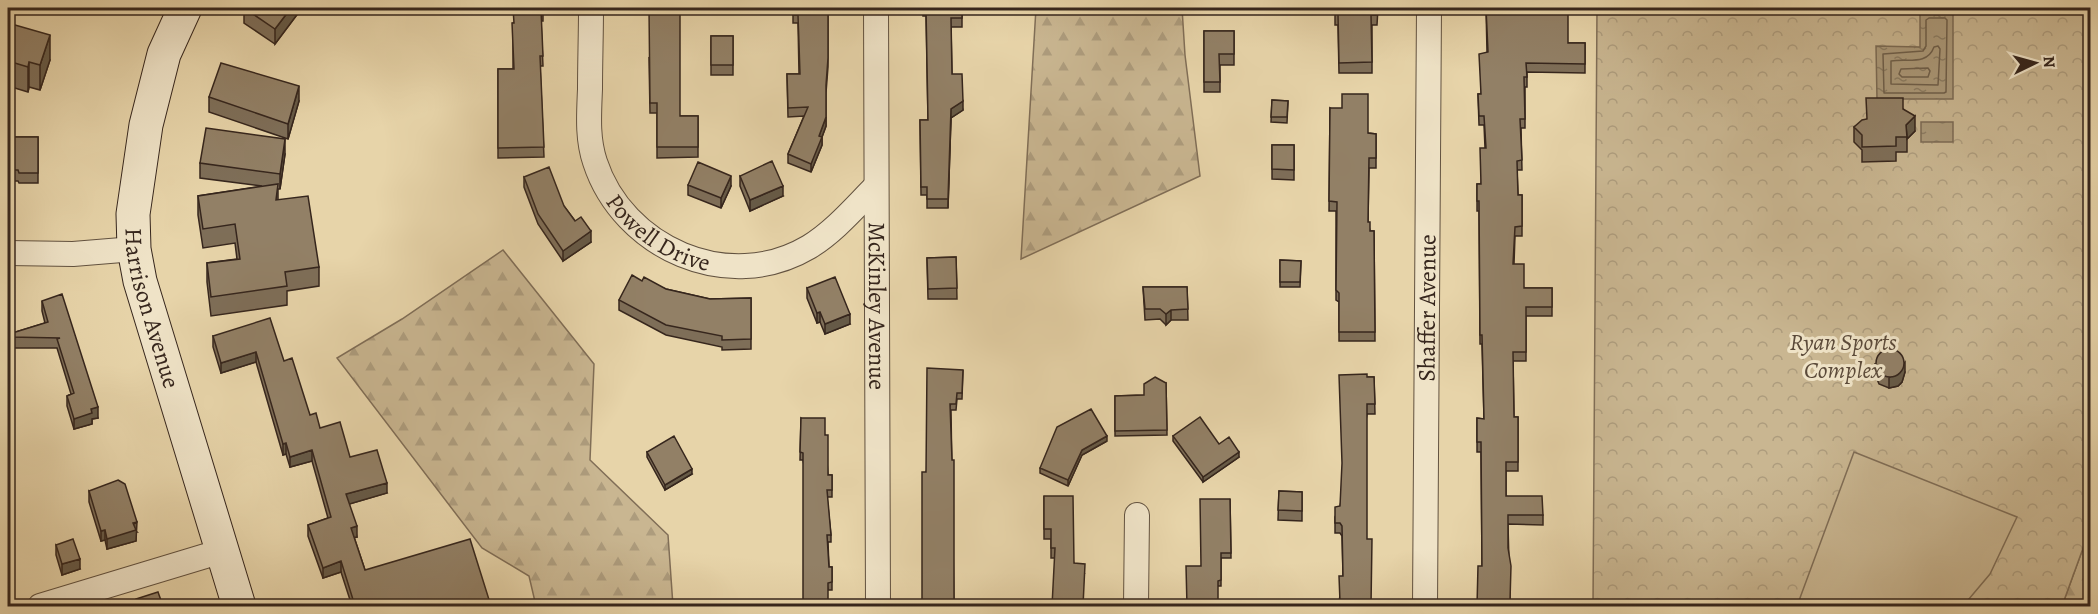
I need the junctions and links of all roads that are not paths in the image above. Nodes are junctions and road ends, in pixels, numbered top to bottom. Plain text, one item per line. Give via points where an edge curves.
1 (185, 8) edge
2 (591, 8) edge
3 (876, 8) edge
4 (1429, 8) edge
5 (876, 186) junction
6 (134, 249) junction
7 (8, 253) edge
8 (1137, 515) dead end
9 (222, 551) junction
10 (40, 606) edge
11 (239, 606) edge
12 (878, 606) edge
13 (1136, 606) edge
14 (1425, 606) edge

1 - 6 main road, Harrison Avenue via 164,54 146,125 133,214
2 - 5 street, Powell Drive via 589,133 595,161 606,189 622,212 656,243 709,263 764,263 791,255 823,237
3 - 5 street, McKinley Avenue
4 - 14 street, Shaffer Avenue
5 - 12 street, McKinley Avenue
6 - 7 street via 73,254
6 - 9 main road, Harrison Avenue via 140,281
8 - 13 street
9 - 10 street
9 - 11 main road, Harrison Avenue

